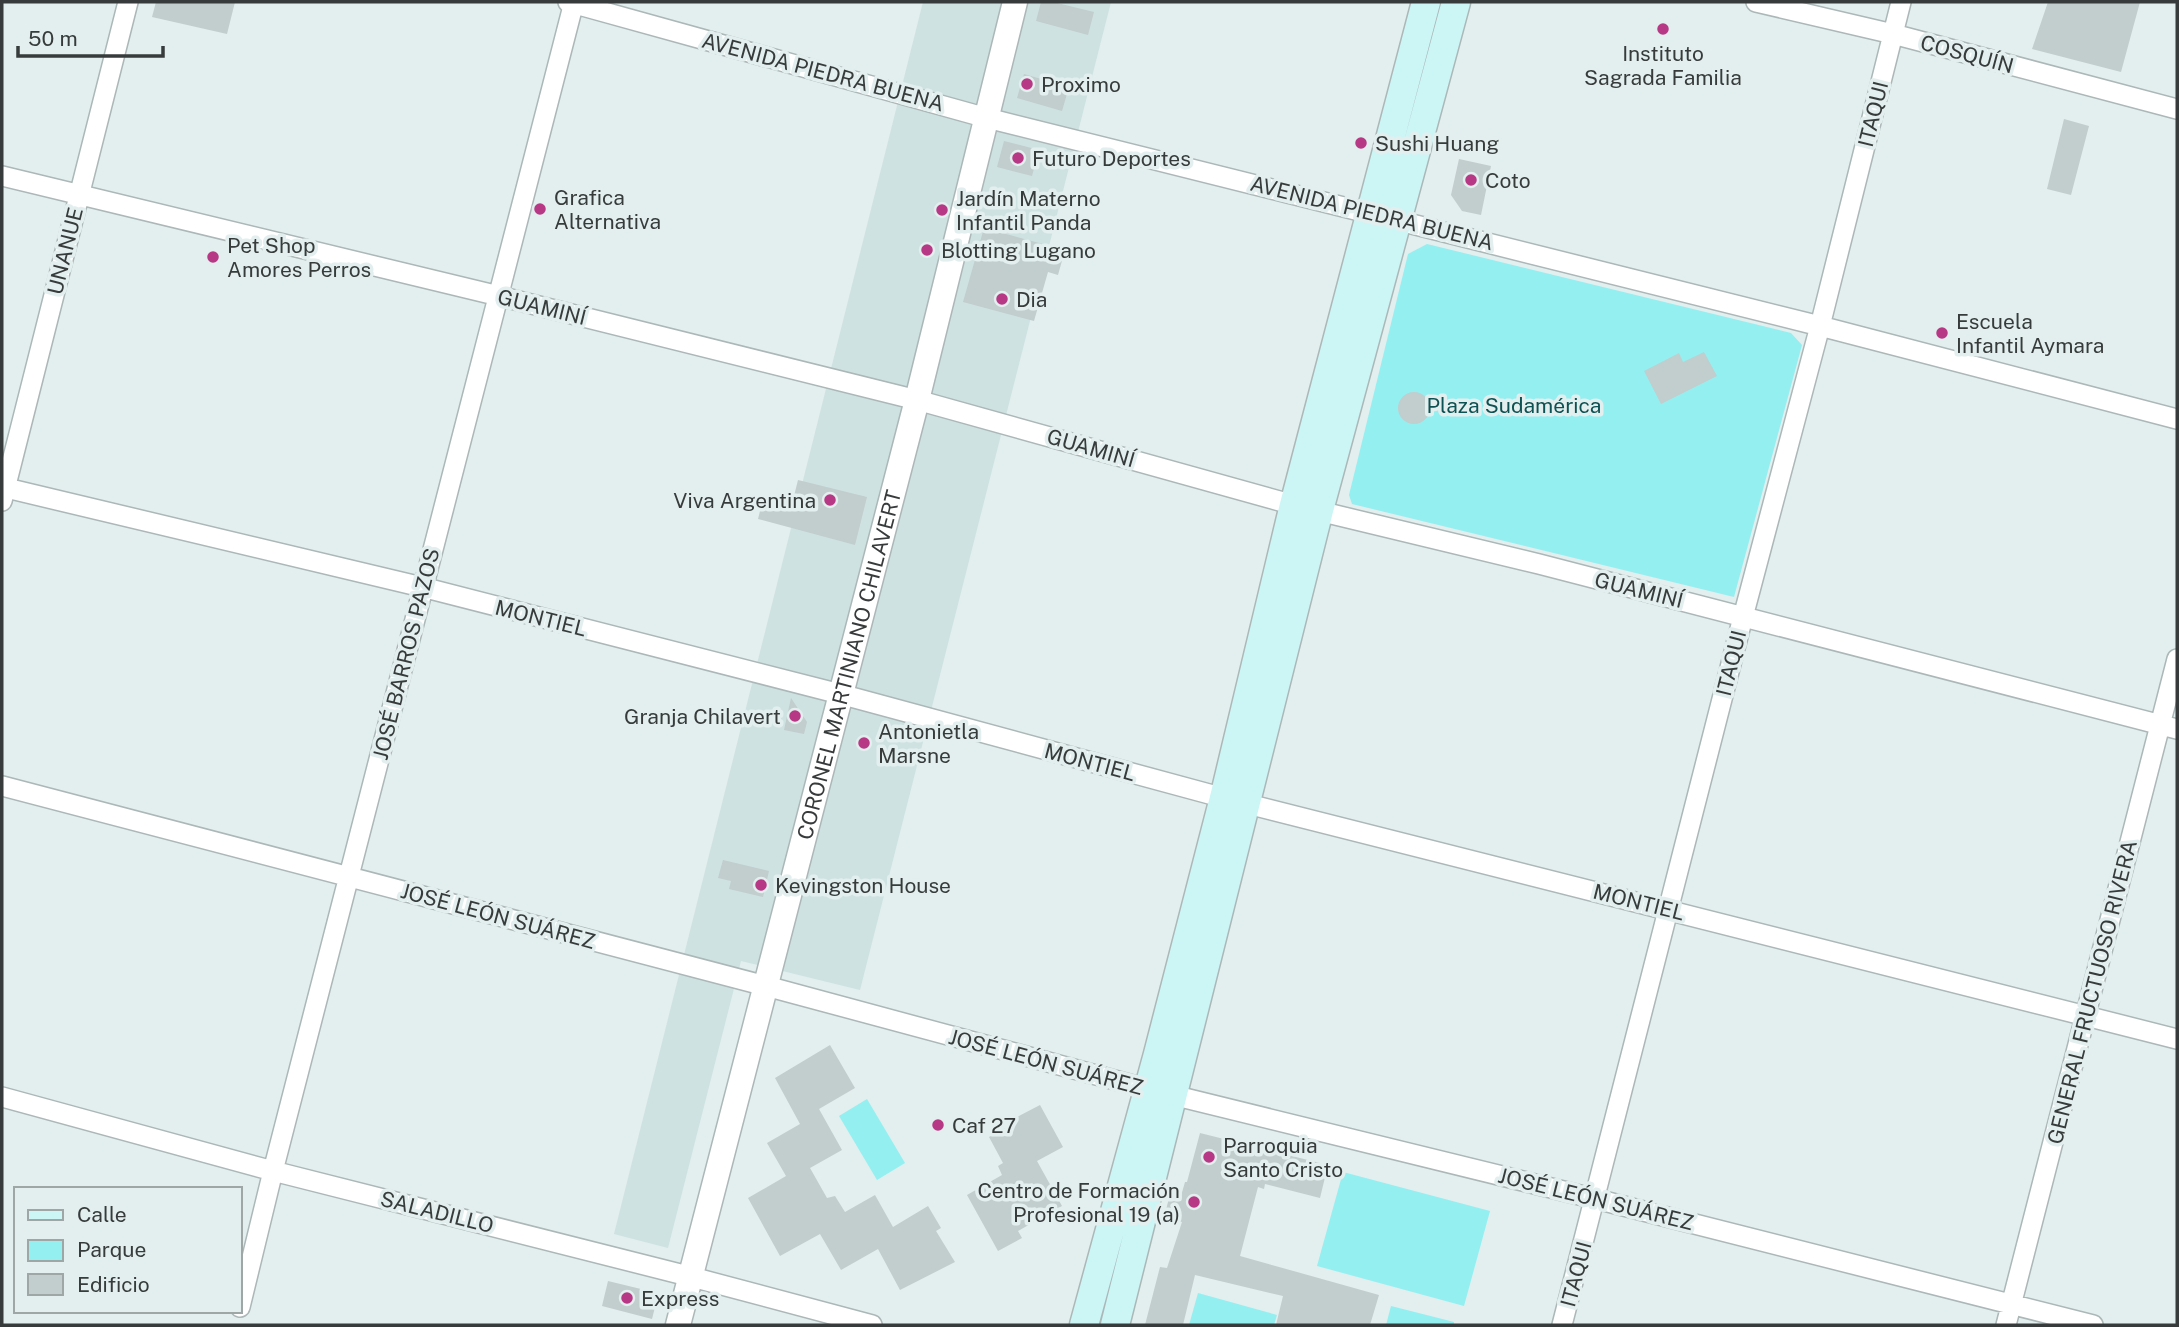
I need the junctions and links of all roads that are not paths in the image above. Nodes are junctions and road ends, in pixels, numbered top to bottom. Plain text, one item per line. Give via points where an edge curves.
1 (128, 2) edge
2 (572, 2) edge
3 (1015, 2) edge
4 (1426, 2) edge
5 (1456, 2) edge
6 (1756, 2) edge
7 (1901, 2) edge
8 (1893, 34) junction
9 (2177, 109) edge
10 (987, 118) junction
11 (2, 176) edge
12 (79, 196) junction
13 (1384, 216) junction
14 (499, 296) junction
15 (1820, 326) junction
16 (917, 400) junction
17 (2177, 419) edge
18 (3, 492) edge
19 (1307, 508) junction
20 (422, 587) junction
21 (1743, 617) junction
22 (2177, 659) edge
23 (840, 694) junction
24 (2169, 727) edge
25 (2, 786) edge
26 (1235, 801) junction
27 (349, 877) junction
28 (1669, 909) junction
29 (766, 986) junction
30 (2085, 1016) junction
31 (2177, 1039) edge
32 (1160, 1092) junction
33 (2, 1097) edge
34 (273, 1171) junction
35 (1596, 1199) junction
36 (692, 1277) junction
37 (242, 1297) edge
38 (2012, 1304) junction
39 (678, 1325) edge
40 (872, 1325) edge
41 (1084, 1325) edge
42 (1115, 1325) edge
43 (1562, 1325) edge
44 (2006, 1325) edge
45 (2093, 1325) edge

1 - 12 street, UNANUE
2 - 10 street, AVENIDA PIEDRA BUENA
2 - 14 street, JOSÉ BARROS PAZOS
3 - 10 street, CORONEL MARTINIANO CHILAVERT
4 - 13 main road
5 - 13 main road
6 - 8 street, COSQUÍN
7 - 8 street, ITAQUI
8 - 9 street, COSQUÍN
8 - 15 street, ITAQUI
10 - 13 street, AVENIDA PIEDRA BUENA
10 - 16 street, CORONEL MARTINIANO CHILAVERT
11 - 12 street, GUAMINÍ
12 - 14 street, GUAMINÍ
12 - 18 street, UNANUE
13 - 15 street, AVENIDA PIEDRA BUENA
13 - 19 main road
14 - 16 street, GUAMINÍ
14 - 20 street, JOSÉ BARROS PAZOS
15 - 17 street, AVENIDA PIEDRA BUENA
15 - 21 street, ITAQUI
16 - 19 street, GUAMINÍ
16 - 23 street, CORONEL MARTINIANO CHILAVERT
18 - 20 street, MONTIEL
19 - 21 street, GUAMINÍ
19 - 26 main road
20 - 23 street, MONTIEL
20 - 27 street, JOSÉ BARROS PAZOS
21 - 24 street, GUAMINÍ
21 - 28 street, ITAQUI
22 - 24 street, GENERAL FRUCTUOSO RIVERA
23 - 26 street, MONTIEL
23 - 29 street, CORONEL MARTINIANO CHILAVERT
24 - 30 street, GENERAL FRUCTUOSO RIVERA
25 - 27 street, JOSÉ LEÓN SUÁREZ
26 - 28 street, MONTIEL
26 - 32 main road
27 - 29 street, JOSÉ LEÓN SUÁREZ
27 - 34 street, JOSÉ BARROS PAZOS
28 - 30 street, MONTIEL
28 - 35 street, ITAQUI
29 - 32 street, JOSÉ LEÓN SUÁREZ
29 - 36 street, CORONEL MARTINIANO CHILAVERT
30 - 31 street, MONTIEL
30 - 38 street, GENERAL FRUCTUOSO RIVERA
32 - 35 street, JOSÉ LEÓN SUÁREZ
32 - 41 main road
32 - 42 main road
33 - 34 street, SALADILLO
34 - 36 street, SALADILLO
34 - 37 street, JOSÉ BARROS PAZOS
35 - 38 street, JOSÉ LEÓN SUÁREZ
35 - 43 street, ITAQUI
36 - 39 street, CORONEL MARTINIANO CHILAVERT
36 - 40 street, SALADILLO
38 - 44 street, GENERAL FRUCTUOSO RIVERA
38 - 45 street, JOSÉ LEÓN SUÁREZ

